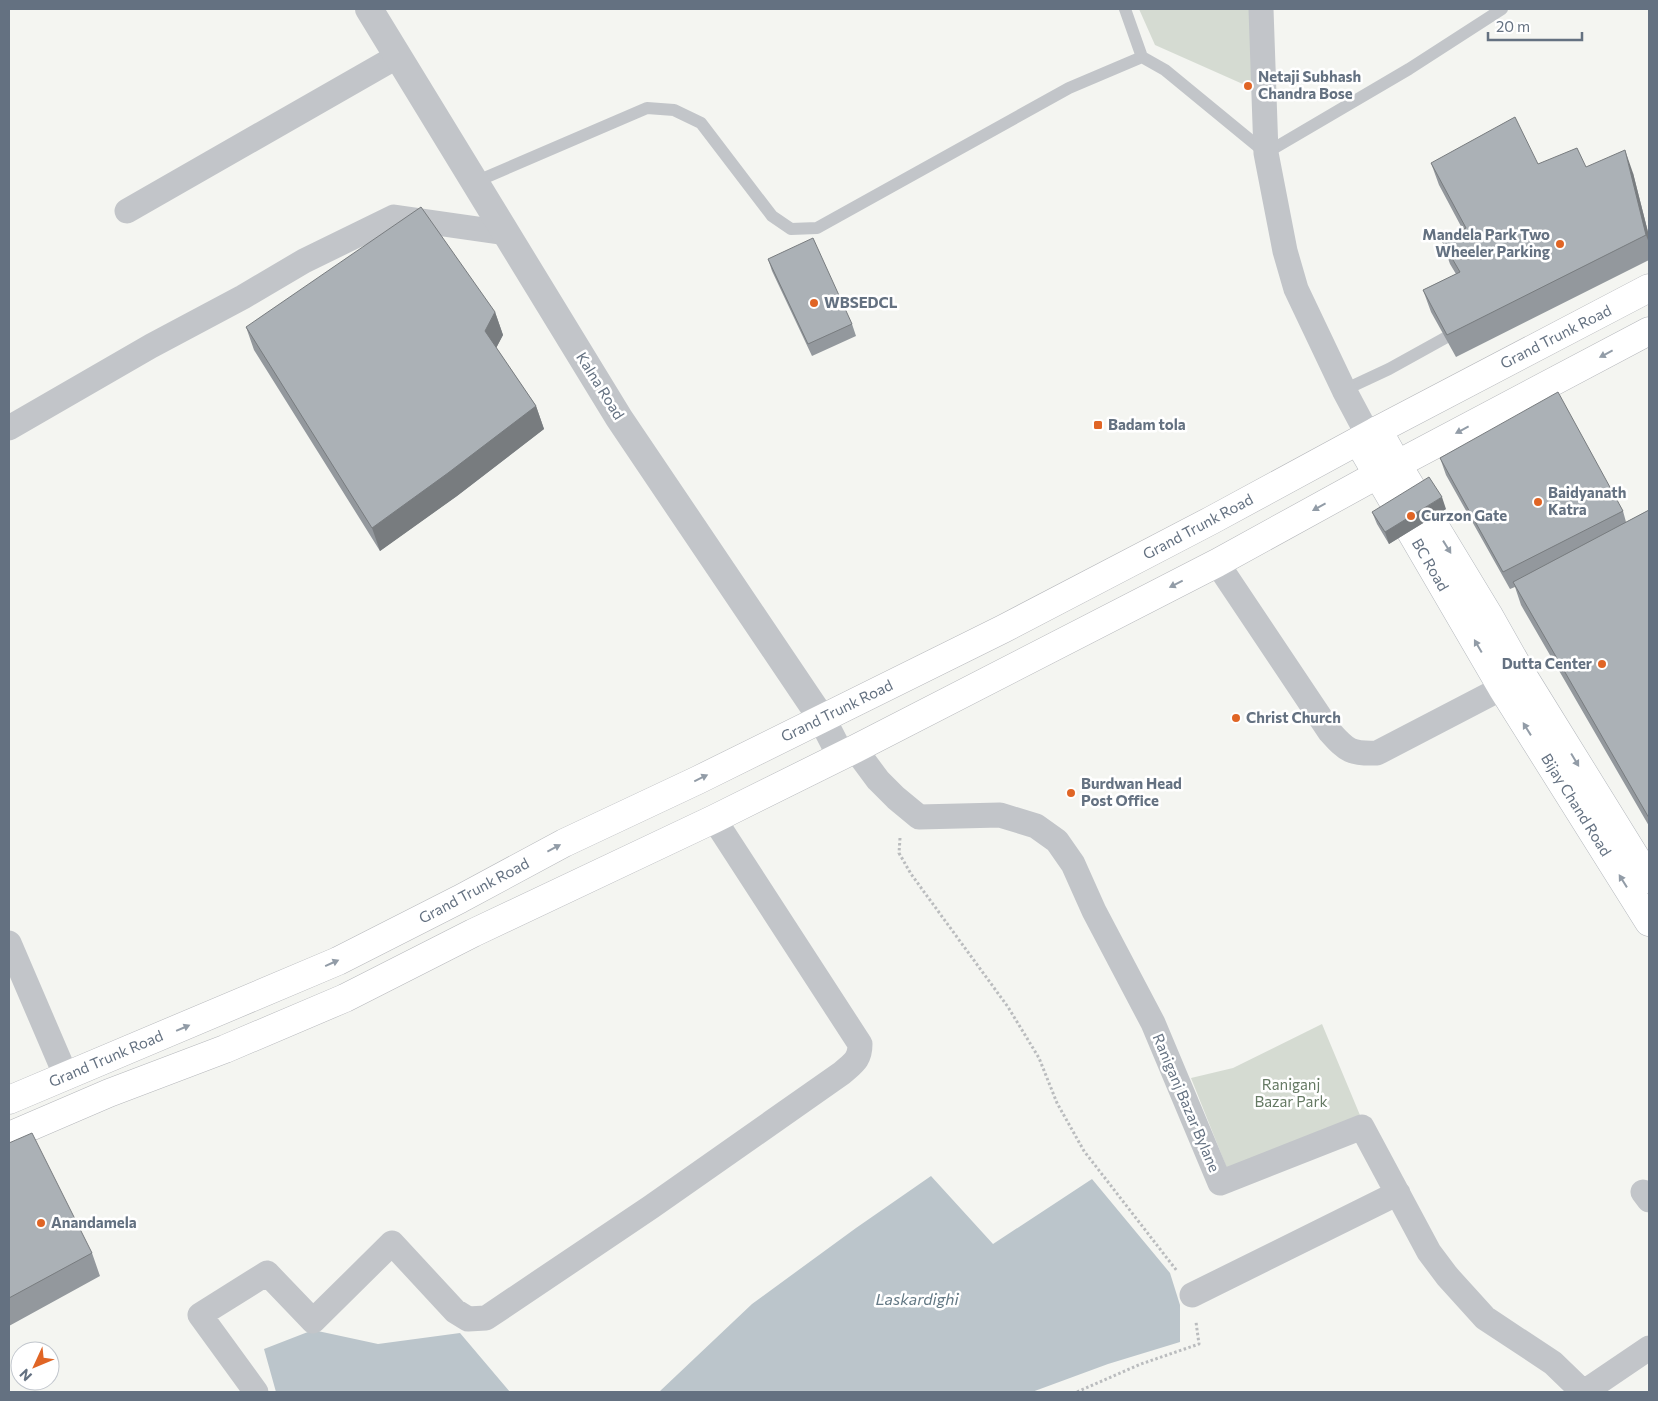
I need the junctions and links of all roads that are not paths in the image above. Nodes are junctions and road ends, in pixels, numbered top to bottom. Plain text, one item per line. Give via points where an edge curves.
1 (369, 9) edge
2 (1125, 9) edge
3 (1261, 9) edge
4 (1502, 9) edge
5 (398, 56) junction
6 (1142, 57) junction
7 (1266, 152) junction
8 (475, 182) junction
9 (127, 211) dead end
10 (506, 233) junction
11 (1649, 288) edge
12 (1649, 331) edge
13 (1445, 338) edge
14 (1344, 390) junction
15 (9, 428) edge
16 (1368, 435) junction
17 (1387, 470) junction
18 (1217, 564) junction
19 (1512, 681) junction
20 (822, 719) junction
21 (848, 752) junction
22 (714, 819) junction
23 (1649, 879) edge
24 (1649, 922) edge
25 (9, 943) edge
26 (66, 1076) junction
27 (9, 1100) edge
28 (9, 1136) edge
29 (1398, 1193) junction
30 (1192, 1295) road end
31 (1649, 1348) edge
32 (256, 1392) edge
33 (1584, 1392) edge

1 - 5 street, Kalna Road
2 - 6 lane
3 - 7 street
4 - 7 lane via 1409,69
5 - 8 street, Kalna Road
5 - 9 street
6 - 7 lane via 1165,70
6 - 8 lane via 1069,88 817,228 791,229 772,216 701,123 674,110 648,108
7 - 14 street via 1285,251 1296,289
8 - 10 street, Kalna Road
10 - 15 street via 394,217 304,261
10 - 20 street, Kalna Road via 619,418
11 - 16 main road, Grand Trunk Road
12 -> 17 main road
13 - 14 lane
14 - 16 street
16 - 17 main road, BC Road
16 - 20 main road, Grand Trunk Road via 1011,624
17 -> 18 main road
17 - 19 main road, BC Road via 1488,614
18 - 19 street via 1330,732 1343,746 1358,754 1377,753
18 -> 21 main road
19 -> 23 main road, Bijay Chand Road
24 -> 19 main road, Bijay Chand Road
20 - 21 street, Kalna Road
26 -> 20 main road, Grand Trunk Road via 338,961 564,843
21 - 22 main road
21 - 29 street, Raniganj Bazar Bylane via 919,817 1000,815 1036,826 1057,841 1073,864 1153,1023 1220,1183 1362,1127
22 - 28 main road via 473,933 345,998
22 - 32 street via 860,1044 860,1054 854,1062 659,1201 486,1318 468,1319 455,1310 392,1243 314,1321 266,1273 200,1315
25 - 26 street
26 - 27 main road, Grand Trunk Road
29 - 30 street
29 - 33 street, Raniganj Bazar Bylane via 1429,1252 1485,1318 1553,1363
31 - 33 street

